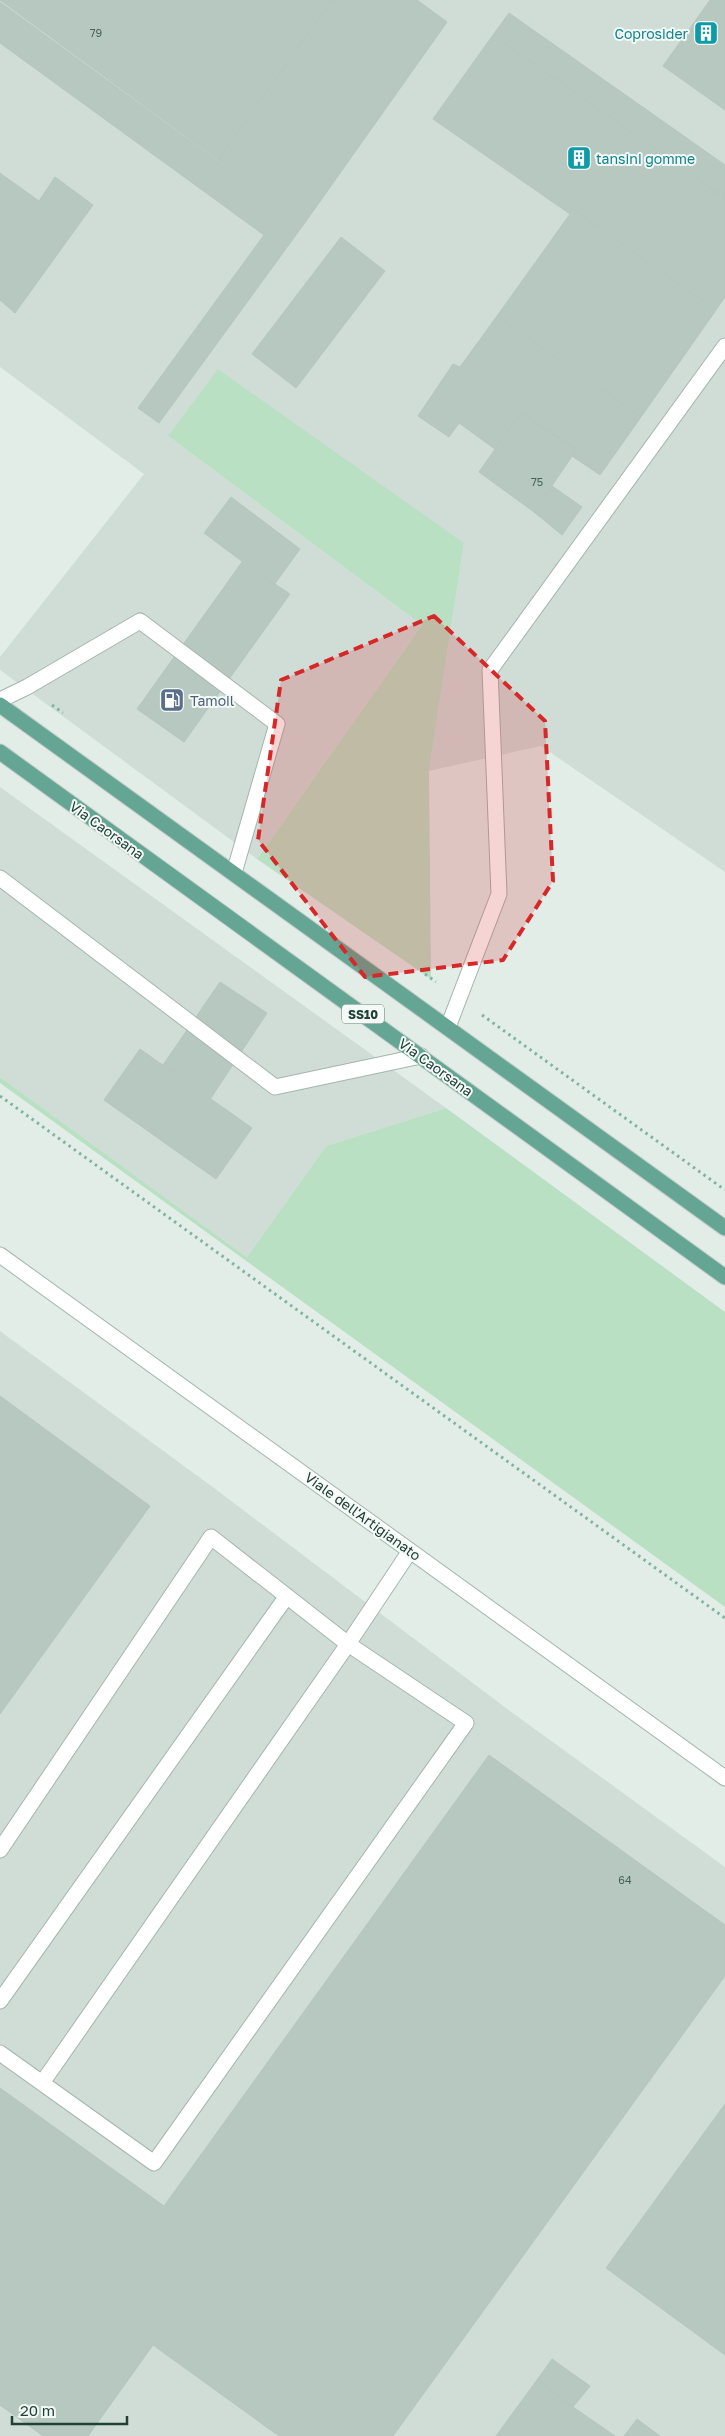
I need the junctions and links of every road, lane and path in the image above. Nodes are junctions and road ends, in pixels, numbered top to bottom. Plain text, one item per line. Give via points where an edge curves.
1 (725, 346) edge
2 (0, 700) edge
3 (0, 706) edge
4 (0, 752) edge
5 (234, 873) junction
6 (0, 878) edge
7 (448, 1027) junction
8 (421, 1056) junction
9 (0, 1096) edge
10 (725, 1228) edge
11 (0, 1255) edge
12 (725, 1277) edge
13 (410, 1551) junction
14 (286, 1596) junction
15 (725, 1618) edge
16 (348, 1644) junction
17 (725, 1778) edge
18 (0, 1850) edge
19 (0, 2000) edge
20 (0, 2053) edge
21 (42, 2082) junction

1 - 7 street via 490,670 499,894
2 - 5 street via 140,621 277,724
3 - 5 main road, SS10
4 - 8 main road, Via Caorsana / SS10
5 - 7 main road, SS10
6 - 8 street via 275,1087
7 - 10 main road, SS10
8 - 12 main road, Via Caorsana / SS10
9 - 15 path
11 - 13 street, Viale dell'Artigianato
13 - 16 street
13 - 17 street, Viale dell'Artigianato
14 - 16 street
14 - 18 street via 211,1537
14 - 19 street
16 - 21 street
16 - 21 street via 466,1724 154,2162
20 - 21 street

